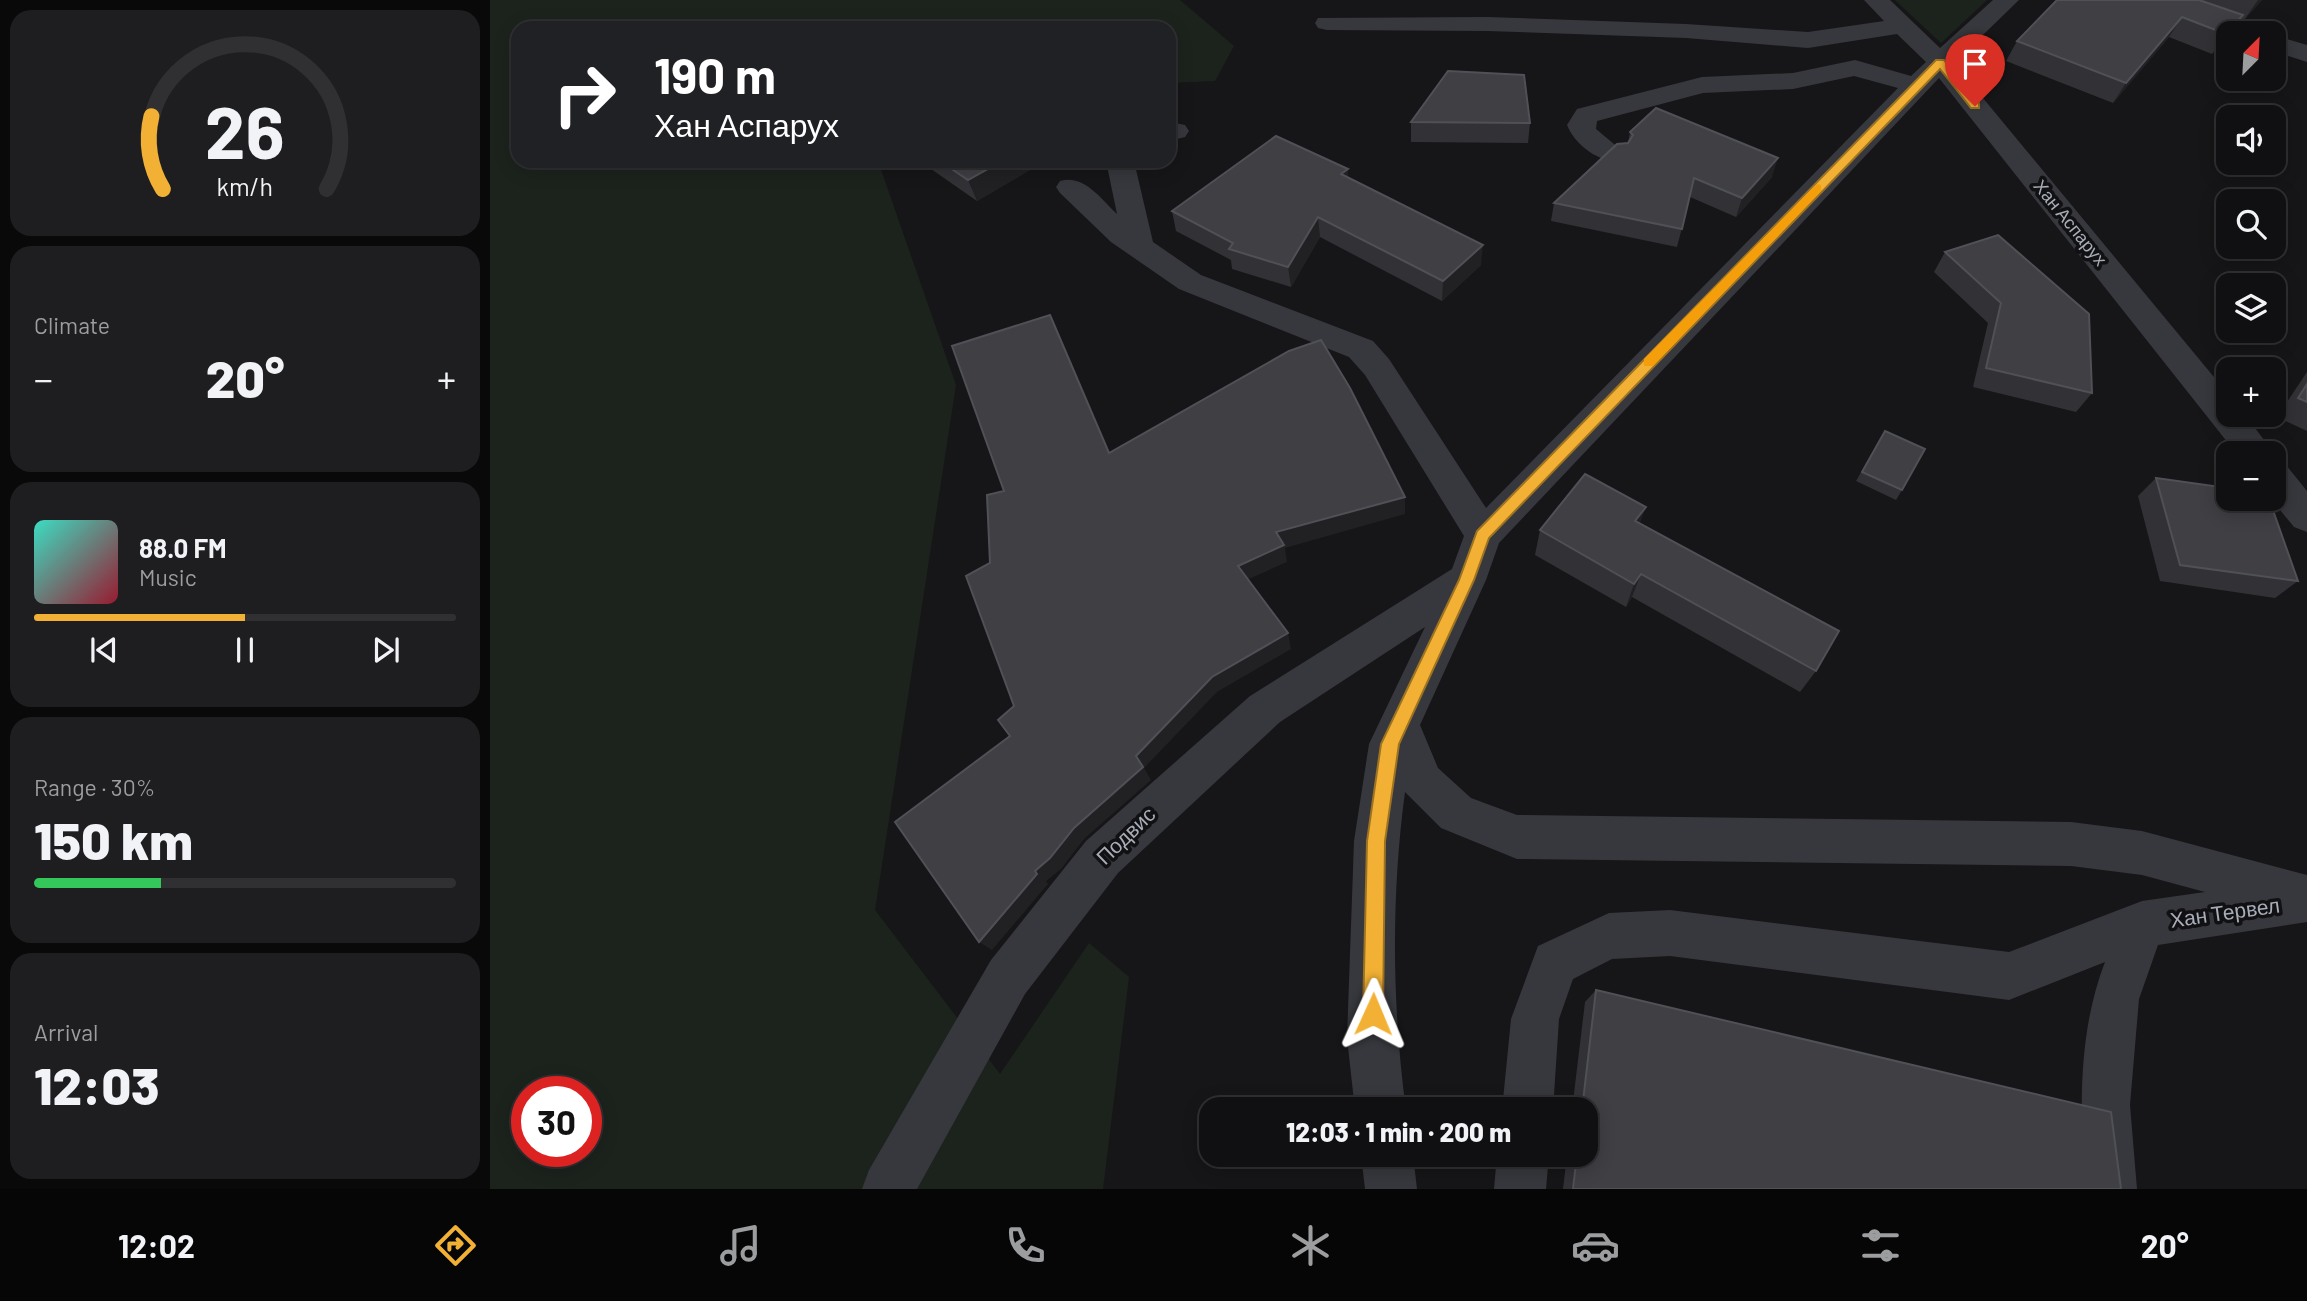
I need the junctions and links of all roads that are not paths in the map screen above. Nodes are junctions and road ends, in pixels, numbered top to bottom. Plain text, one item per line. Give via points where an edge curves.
1 (1876, 0) edge
2 (2007, 0) edge
3 (2160, 0) edge
4 (2217, 21) edge
5 (1327, 23) dead end
6 (1901, 26) junction
7 (2286, 47) edge
8 (2307, 54) edge
9 (1928, 74) junction
10 (1612, 154) edge
11 (1122, 168) edge
12 (1070, 187) dead end
13 (1139, 247) junction
14 (2246, 441) edge
15 (2286, 491) edge
16 (2307, 517) edge
17 (1483, 535) junction
18 (1466, 580) junction
19 (1399, 725) junction
20 (2307, 900) edge
21 (2142, 924) junction
22 (1379, 1097) edge
23 (1528, 1097) edge
24 (1388, 1167) edge
25 (1522, 1167) edge
26 (888, 1189) edge
27 (1391, 1189) edge
28 (1520, 1189) edge
29 (2112, 1189) edge

1 - 6 street, Хан Аспарух
2 - 9 street
3 - 4 street
5 - 6 street via 1686,31 1808,40
6 - 9 street, Хан Аспарух
7 - 8 street
9 - 10 street via 1855,68 1793,81 1702,85 1587,115 1581,125 1584,133
9 - 14 street, Хан Аспарух
9 - 17 street
11 - 13 street
12 - 13 street
13 - 17 street via 1190,282 1361,349 1377,367
15 - 16 street
17 - 18 street
18 - 19 street
18 - 26 street, Подвис via 1265,709 1102,857 1008,977
19 - 20 street via 1422,782 1456,813 1517,837 2071,844 2142,853
19 - 22 street via 1390,744 1376,841 1372,1038
20 - 21 street, Хан Тервел
21 - 23 street, Хан Тервел via 2010,976 1670,933 1609,936 1555,963 1535,1019
21 - 29 street via 2115,999 2105,1105
24 - 27 street
25 - 28 street

